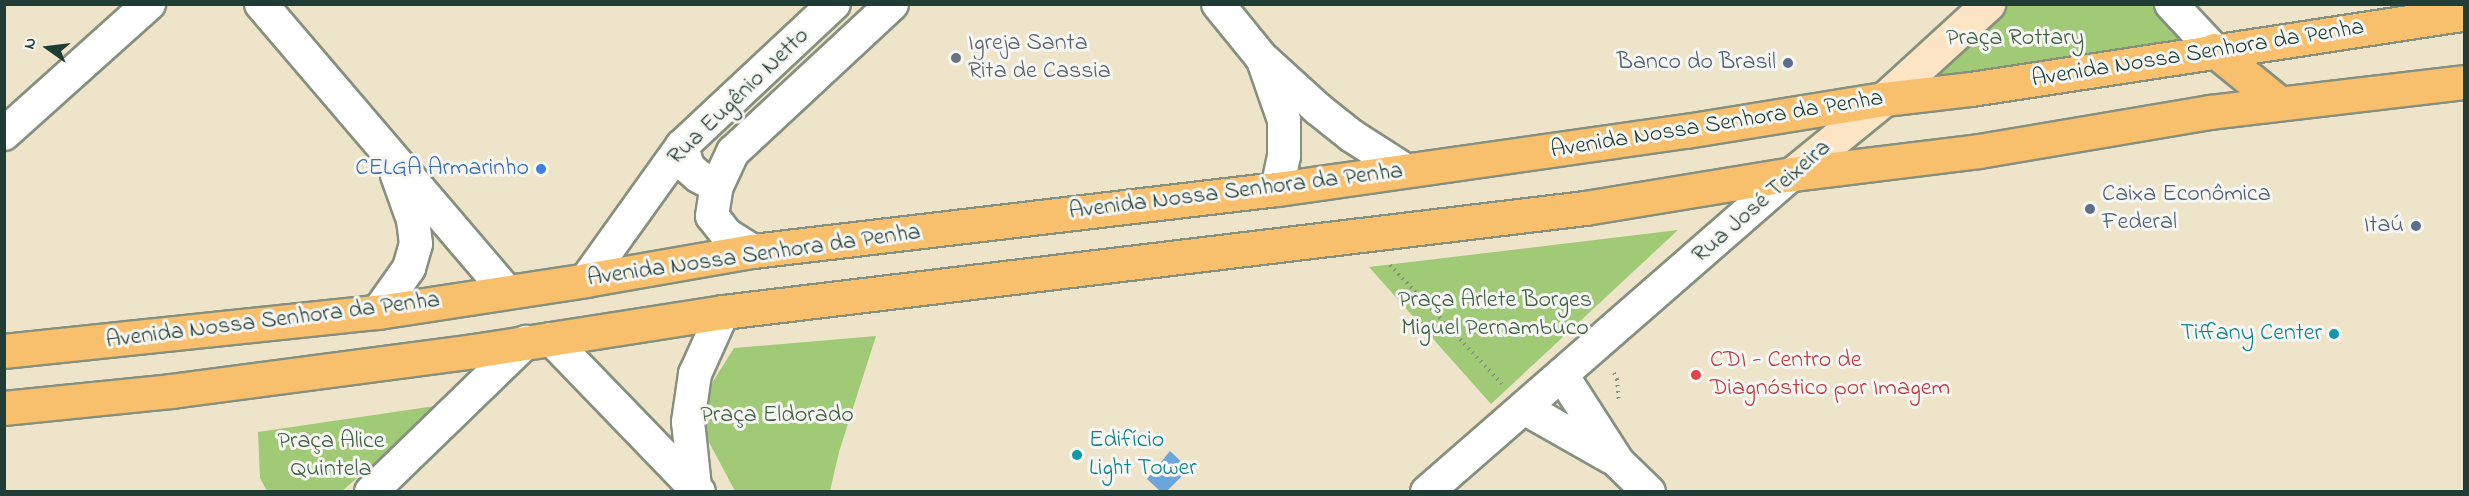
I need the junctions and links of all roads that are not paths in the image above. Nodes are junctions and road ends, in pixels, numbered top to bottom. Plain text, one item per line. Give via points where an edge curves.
1 (149, 4) edge
2 (261, 4) edge
3 (834, 4) edge
4 (892, 4) edge
5 (1218, 4) edge
6 (1988, 4) edge
7 (2171, 4) edge
8 (2464, 14) edge
9 (2214, 50) junction
10 (1262, 57) junction
11 (2464, 82) edge
12 (1884, 99) junction
13 (2278, 102) junction
14 (4, 134) edge
15 (682, 146) junction
16 (390, 158) junction
17 (1405, 170) junction
18 (1792, 174) junction
19 (717, 186) junction
20 (1276, 189) junction
21 (753, 251) junction
22 (586, 280) junction
23 (507, 292) junction
24 (378, 312) junction
25 (723, 312) junction
26 (538, 341) junction
27 (4, 351) edge
28 (1562, 375) junction
29 (4, 408) edge
30 (1524, 408) junction
31 (1618, 462) junction
32 (697, 489) edge
33 (371, 492) edge
34 (1426, 492) edge
35 (1649, 492) edge

1 - 14 street
2 - 16 street
3 - 15 street, Rua Eugênio Netto
4 - 19 street, Rua Eugênio Netto via 733,152
5 - 10 street
6 - 12 street, Rua José Teixeira
7 - 9 street
8 - 9 main road, Avenida Nossa Senhora da Penha
9 - 12 main road, Avenida Nossa Senhora da Penha
9 - 13 main road
10 - 17 street via 1318,110
10 - 20 street via 1284,120 1284,156
11 - 13 main road
12 - 17 main road, Avenida Nossa Senhora da Penha
12 - 18 street, Rua José Teixeira
13 - 18 main road via 1978,151
15 - 19 street via 688,166
15 - 22 street, Rua Eugênio Netto
16 - 23 street
16 - 24 street via 413,220 416,244 409,268
17 - 20 main road, Avenida Nossa Senhora da Penha
18 - 25 main road via 1586,208
18 - 28 street, Rua José Teixeira
19 - 21 street, Rua Eugênio Netto via 712,216 727,236
20 - 21 main road, Avenida Nossa Senhora da Penha
21 - 22 main road, Avenida Nossa Senhora da Penha
22 - 23 main road, Avenida Nossa Senhora da Penha
23 - 24 main road, Avenida Nossa Senhora da Penha
24 - 27 main road, Avenida Nossa Senhora da Penha
25 - 26 main road
25 - 32 street via 695,374 688,422
26 - 29 main road via 171,391
26 - 32 street
26 - 33 street
28 - 30 street, Rua José Teixeira
28 - 31 street
30 - 31 street
30 - 34 street
31 - 35 street

